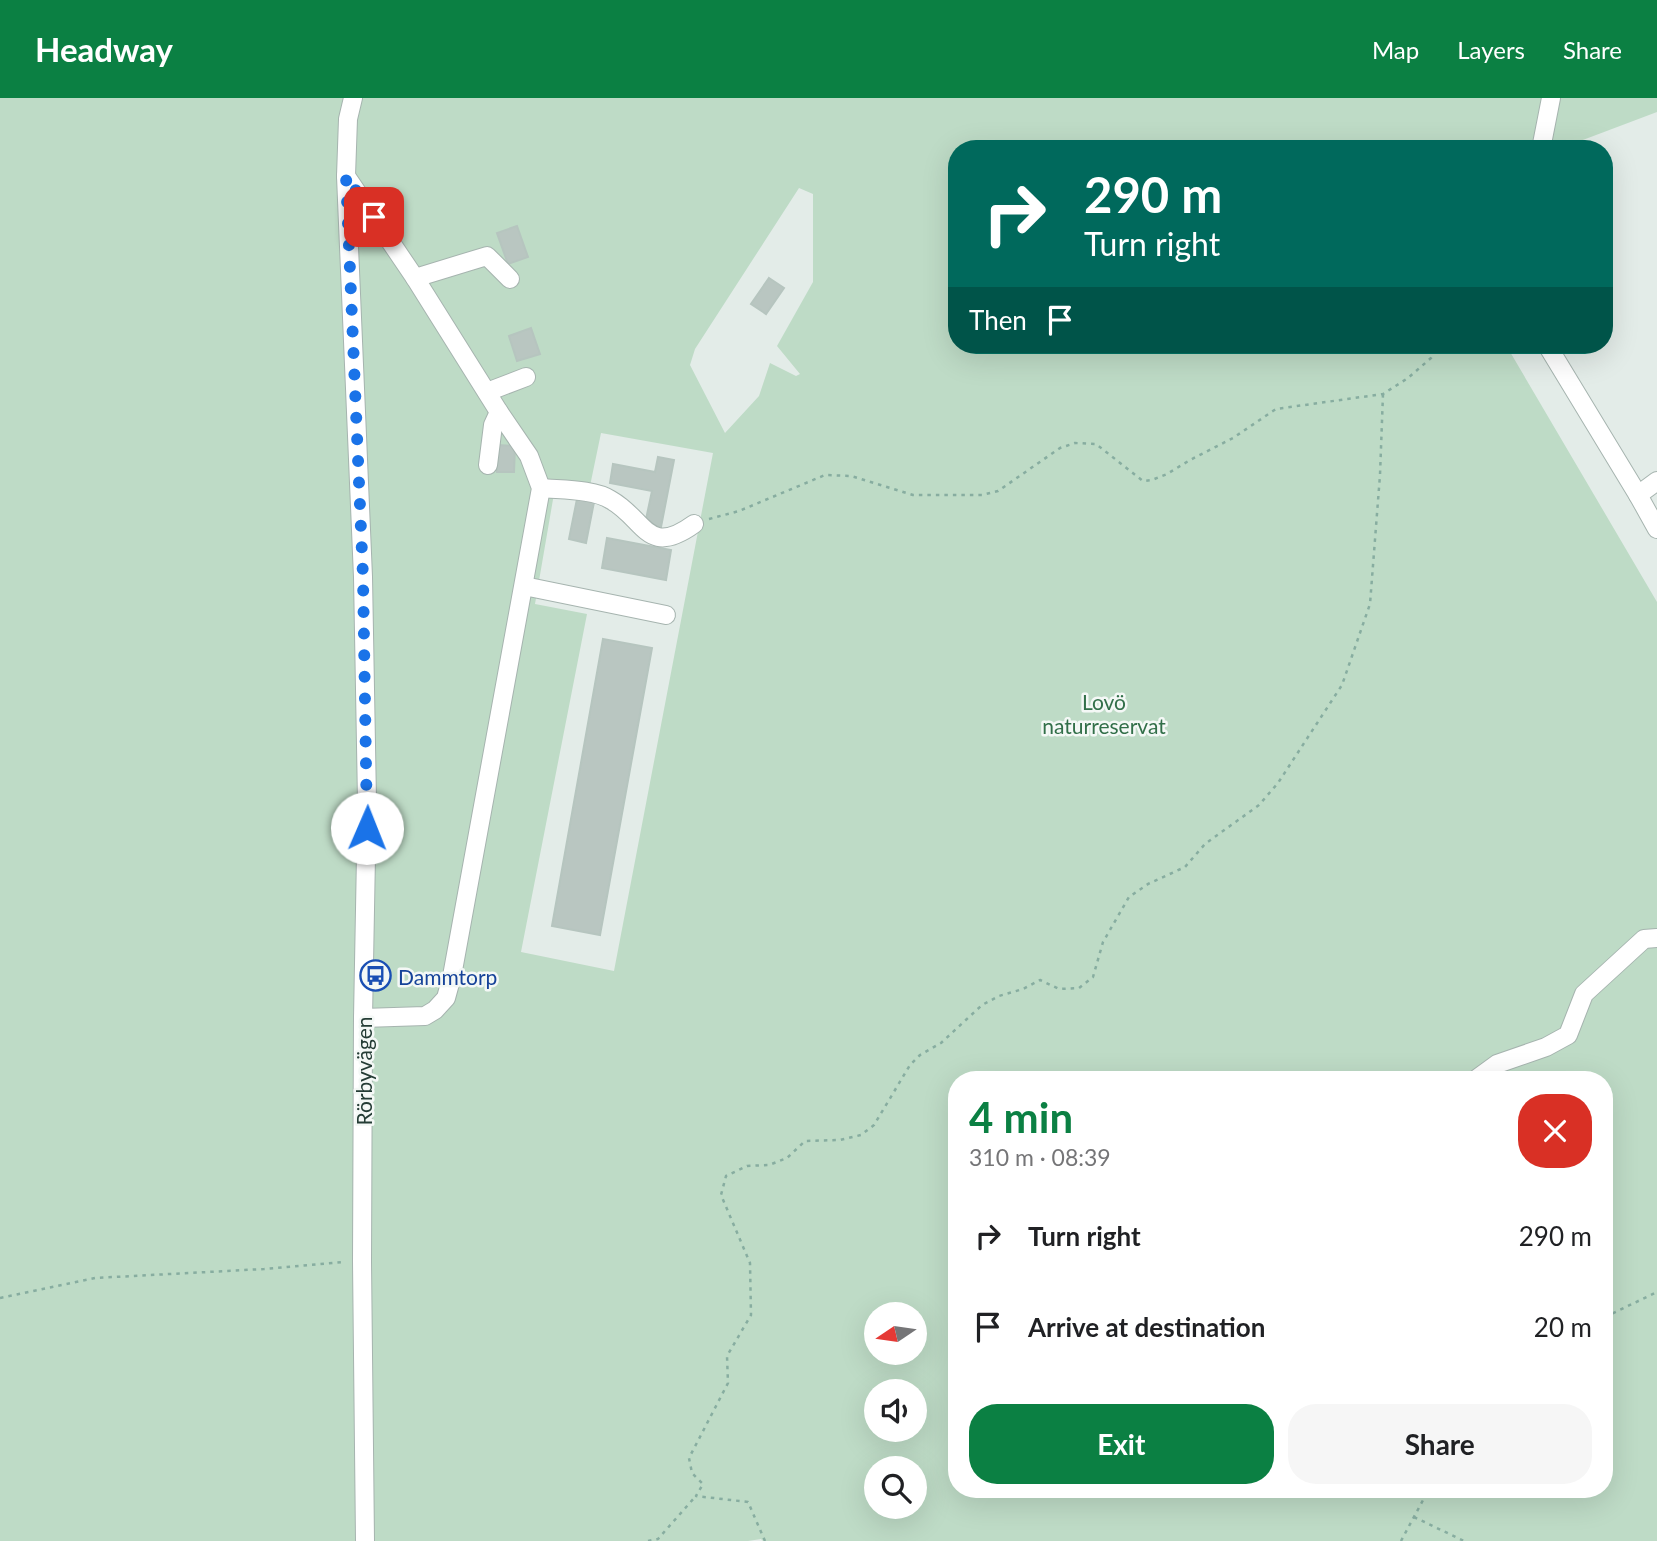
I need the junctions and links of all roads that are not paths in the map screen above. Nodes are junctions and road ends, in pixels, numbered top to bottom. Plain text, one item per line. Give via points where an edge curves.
1 (354, 98) edge
2 (1551, 98) edge
3 (1543, 140) edge
4 (346, 176) junction
5 (415, 278) junction
6 (510, 279) dead end
7 (1552, 354) edge
8 (526, 377) dead end
9 (487, 392) junction
10 (499, 412) junction
11 (488, 465) dead end
12 (1657, 481) edge
13 (541, 488) junction
14 (1638, 495) junction
15 (694, 524) road end
16 (1657, 529) edge
17 (524, 586) junction
18 (666, 615) dead end
19 (1657, 938) edge
20 (363, 1018) junction
21 (1487, 1071) edge
22 (365, 1541) edge

1 - 4 street, Rörbyvägen via 348,119
2 - 3 street
4 - 5 street
4 - 20 street, Rörbyvägen via 363,591 367,801
5 - 6 street via 487,257
5 - 9 street
7 - 14 street
8 - 9 street
9 - 10 street
10 - 11 street
10 - 13 street via 529,456
12 - 14 street
13 - 15 street via 611,499 659,537 678,535
13 - 17 street
14 - 16 street
17 - 18 street
17 - 20 street via 446,998 425,1016
19 - 21 street via 1644,939 1584,994 1568,1035
20 - 22 street, Rörbyvägen

